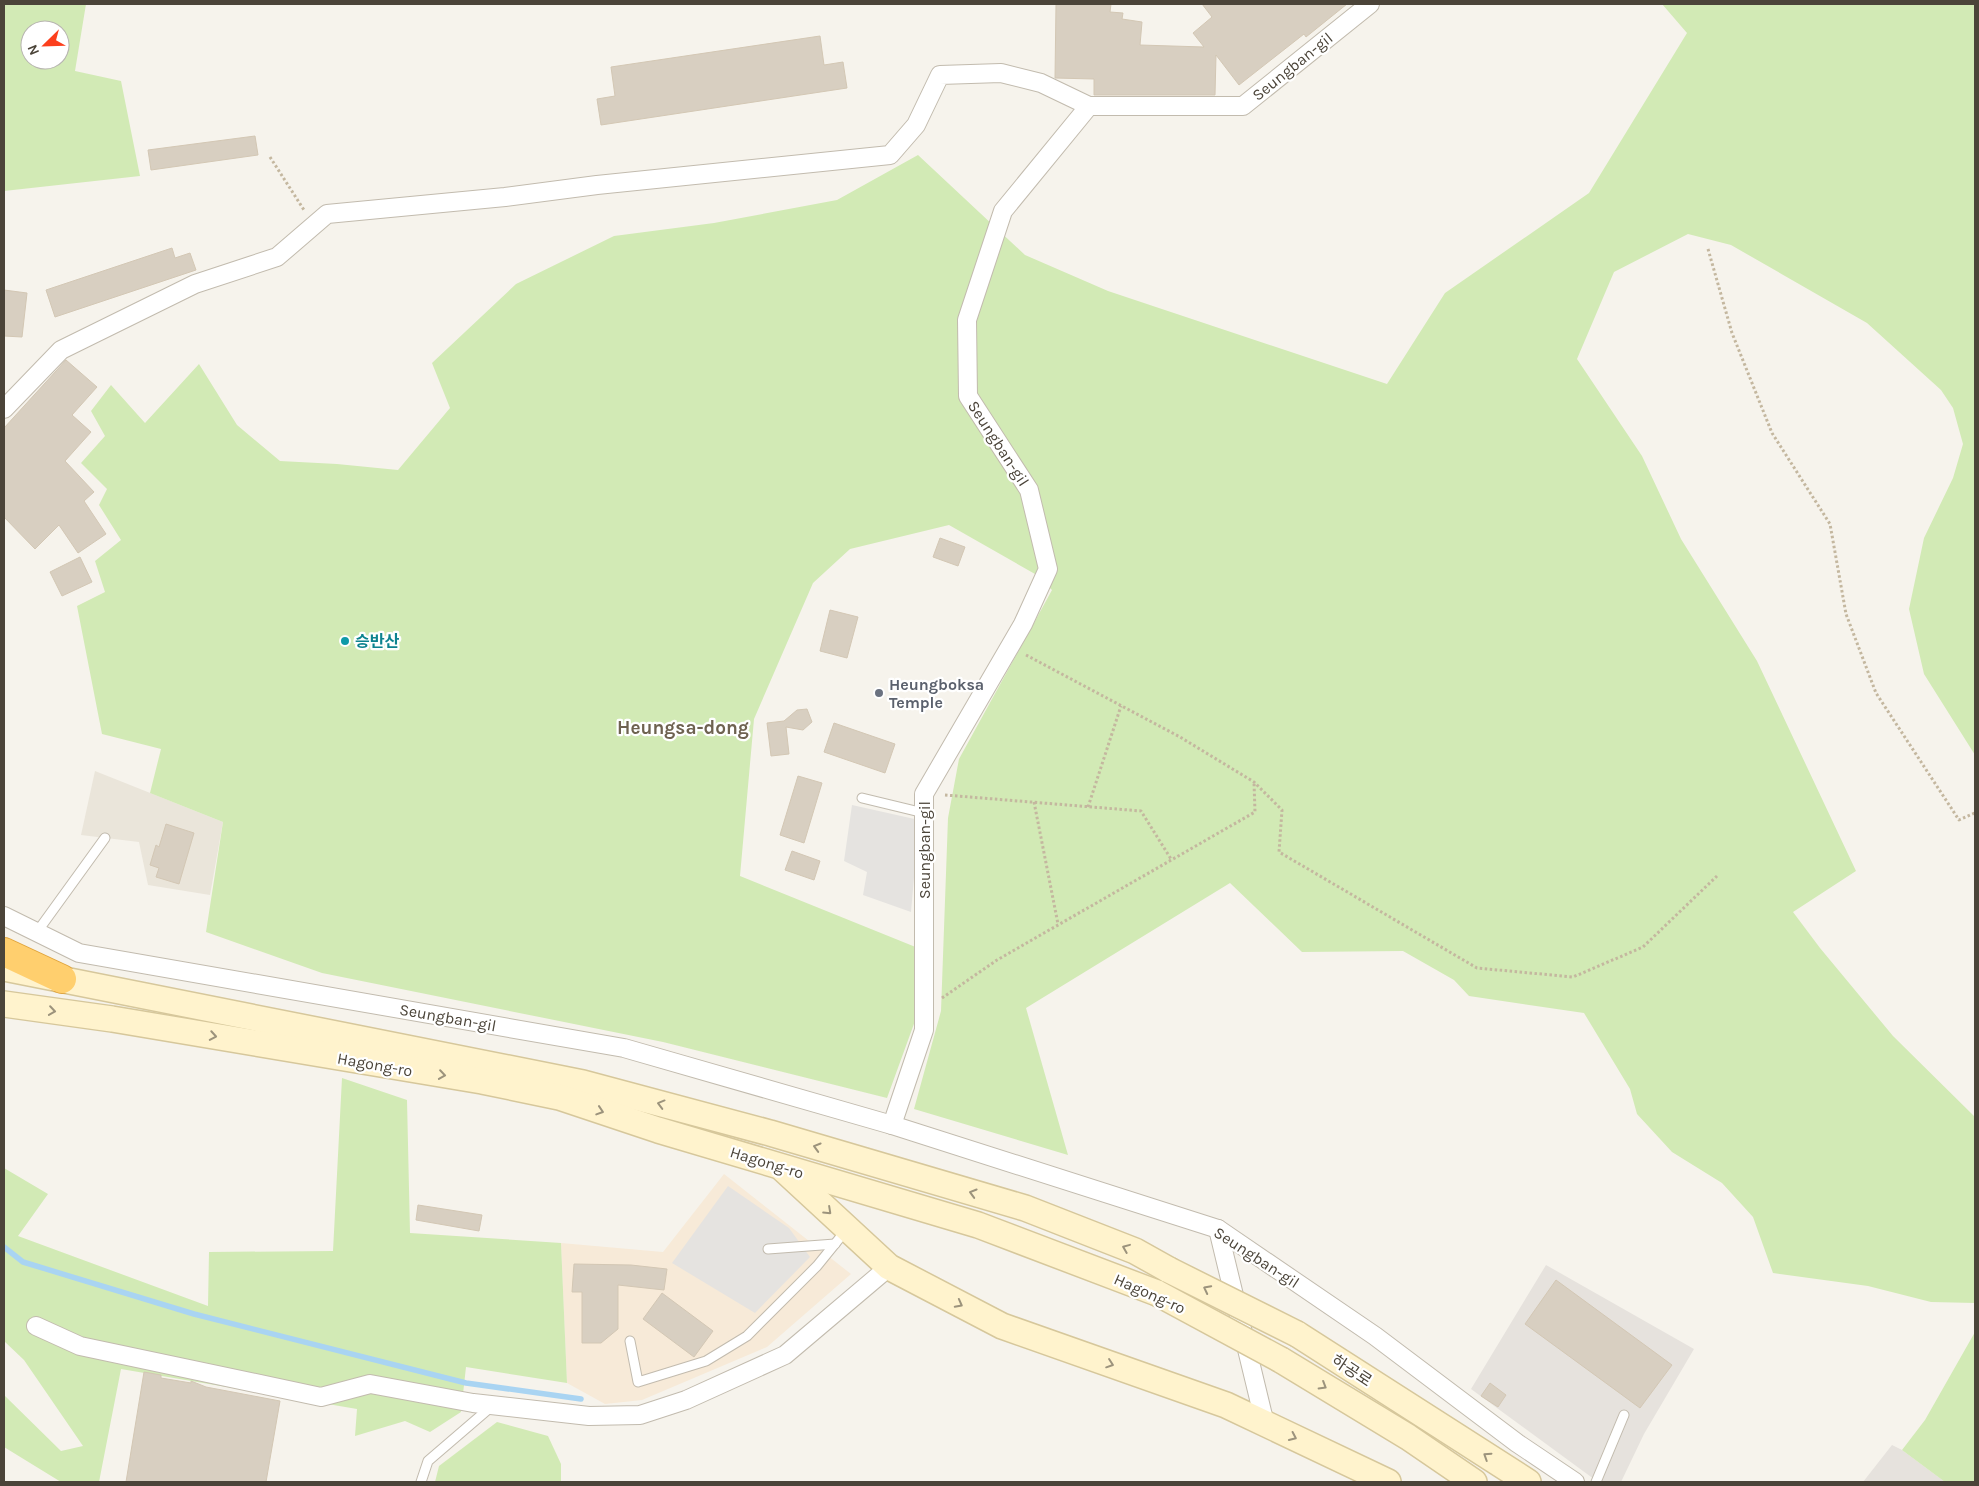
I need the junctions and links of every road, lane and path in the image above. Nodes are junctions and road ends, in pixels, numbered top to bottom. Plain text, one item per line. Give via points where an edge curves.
1 (1370, 4) edge
2 (1089, 106) junction
3 (270, 157) dead end
4 (314, 225) junction
5 (1708, 249) dead end
6 (4, 409) edge
7 (1010, 646) junction
8 (1121, 706) junction
9 (1254, 782) junction
10 (924, 794) junction
11 (862, 798) dead end
12 (1034, 802) junction
13 (1088, 807) junction
14 (924, 813) junction
15 (1975, 814) edge
16 (105, 838) dead end
17 (1171, 859) junction
18 (1717, 876) dead end
19 (4, 916) edge
20 (1058, 924) junction
21 (37, 932) junction
22 (4, 952) edge
23 (4, 968) edge
24 (62, 979) junction
25 (4, 1004) edge
26 (924, 1010) junction
27 (892, 1125) junction
28 (780, 1166) junction
29 (1218, 1229) junction
30 (841, 1236) junction
31 (768, 1249) dead end
32 (889, 1267) junction
33 (1169, 1270) joint
34 (36, 1326) dead end
35 (630, 1341) dead end
36 (492, 1406) junction
37 (1624, 1416) dead end
38 (1265, 1424) junction
39 (421, 1482) edge
40 (1388, 1482) edge
41 (1474, 1482) edge
42 (1528, 1482) edge
43 (1575, 1482) edge
44 (1596, 1482) edge

1 - 2 street, Seungban-gil via 1243,106
2 - 4 street via 1041,83 1001,73 940,74 916,125 890,155 327,214
2 - 7 street, Seungban-gil via 1003,211 967,320 968,396 1029,490 1048,569
3 - 4 path
4 - 6 street via 277,257 195,284 61,350
5 - 15 path via 1732,333 1772,433 1830,524 1846,614 1876,693 1959,820
7 - 8 path
7 - 10 street, Seungban-gil
8 - 9 path
8 - 13 path
9 - 17 path via 1254,812
9 - 18 path via 1282,810 1279,852 1477,968 1573,977 1643,947
10 - 12 path
10 - 14 street, Seungban-gil
11 - 14 lane
12 - 13 path
12 - 20 path
13 - 17 path via 1141,811
14 - 26 street, Seungban-gil
16 - 21 lane
17 - 20 path
19 - 21 street, Seungban-gil
20 - 26 path via 997,960
21 - 27 street, Seungban-gil via 79,953 624,1048
22 - 24 highway
23 - 24 street, Hagong-ro
33 -> 24 street, Hagong-ro via 1135,1251 1025,1208 770,1133 602,1088
25 -> 28 street, Hagong-ro via 482,1081 549,1095
26 - 27 street, Seungban-gil via 924,1030
27 - 29 street, Seungban-gil
28 -> 30 street
28 -> 41 street, Hagong-ro, bridge via 978,1225 1157,1293 1281,1360 1408,1437
29 - 38 street
29 - 43 street, Seungban-gil via 1375,1336 1517,1443
30 - 31 lane
30 - 32 street
30 - 35 lane via 817,1266 748,1336 706,1361 638,1382
32 - 36 street via 785,1355 686,1400 640,1415 589,1416
32 -> 38 street via 1002,1326 1226,1405
42 -> 33 street, 하공로, bridge via 1297,1334
34 - 36 street via 80,1346 321,1397 370,1384
36 - 39 lane via 428,1461
37 - 44 lane
38 -> 40 street

